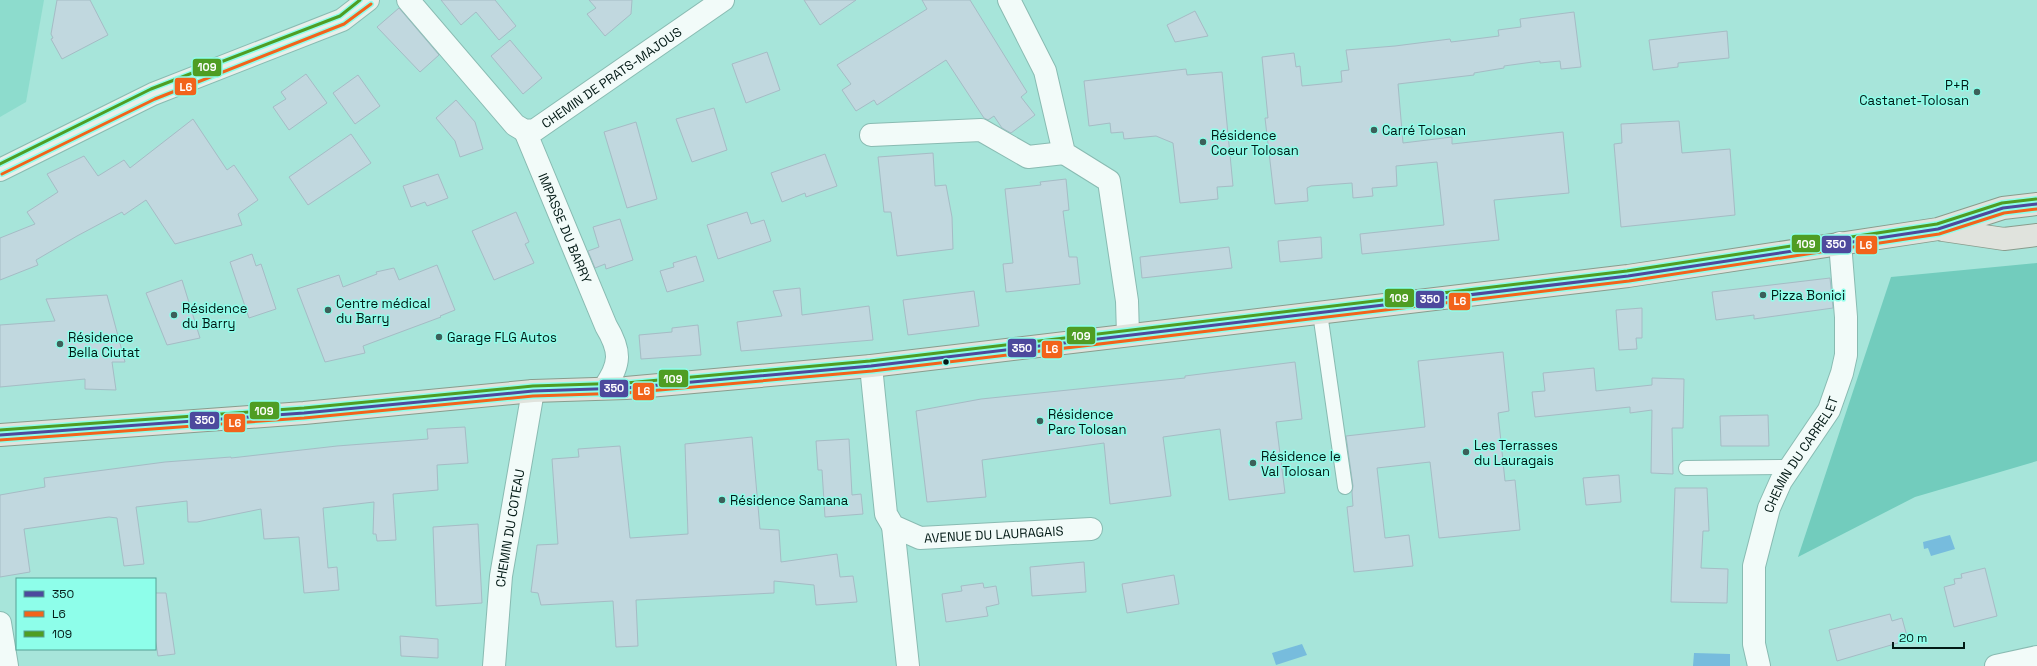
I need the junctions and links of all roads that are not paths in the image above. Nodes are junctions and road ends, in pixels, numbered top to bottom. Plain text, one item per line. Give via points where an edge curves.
1 (368, 0) edge
2 (408, 0) edge
3 (723, 0) edge
4 (1009, 0) edge
5 (524, 130) junction
6 (871, 135) dead end
7 (1064, 153) junction
8 (0, 170) edge
9 (2037, 204) edge
10 (1938, 229) junction
11 (2037, 235) edge
12 (1840, 243) junction
13 (1320, 313) junction
14 (1128, 335) junction
15 (871, 366) junction
16 (604, 388) junction
17 (533, 391) junction
18 (0, 435) edge
19 (1791, 467) junction
20 (1686, 468) dead end
21 (1345, 487) dead end
22 (893, 526) junction
23 (1091, 529) dead end
24 (0, 623) edge
25 (2037, 657) edge
26 (7, 666) edge
27 (494, 666) edge
28 (908, 666) edge
29 (1759, 666) edge
30 (1996, 666) edge

1 - 8 street via 342,20 153,94
2 - 5 street, CHEMIN DE PRATS-MAJOUS via 515,125
3 - 5 street, CHEMIN DE PRATS-MAJOUS via 535,130
4 - 7 street via 1045,71
5 - 16 street, IMPASSE DU BARRY via 614,341 618,363
6 - 7 street via 981,130 1028,157
7 - 14 street via 1109,181 1127,301
9 - 10 main road via 2003,208
10 - 11 main road via 2004,239
10 - 12 main road
12 - 13 main road via 1628,276
12 - 19 street, CHEMIN DU CARRELET via 1846,317 1846,355 1829,410
13 - 14 main road
13 - 21 lane
14 - 15 main road
15 - 16 main road
15 - 22 street via 886,514
16 - 17 main road
17 - 18 main road via 304,412
17 - 27 street, CHEMIN DU COTEAU via 502,576
19 - 20 lane
19 - 29 street, CHEMIN DU CARRELET via 1781,481 1769,508 1754,566 1754,644
22 - 23 street, AVENUE DU LAURAGAIS via 920,538
22 - 28 street
24 - 26 street
25 - 30 street

